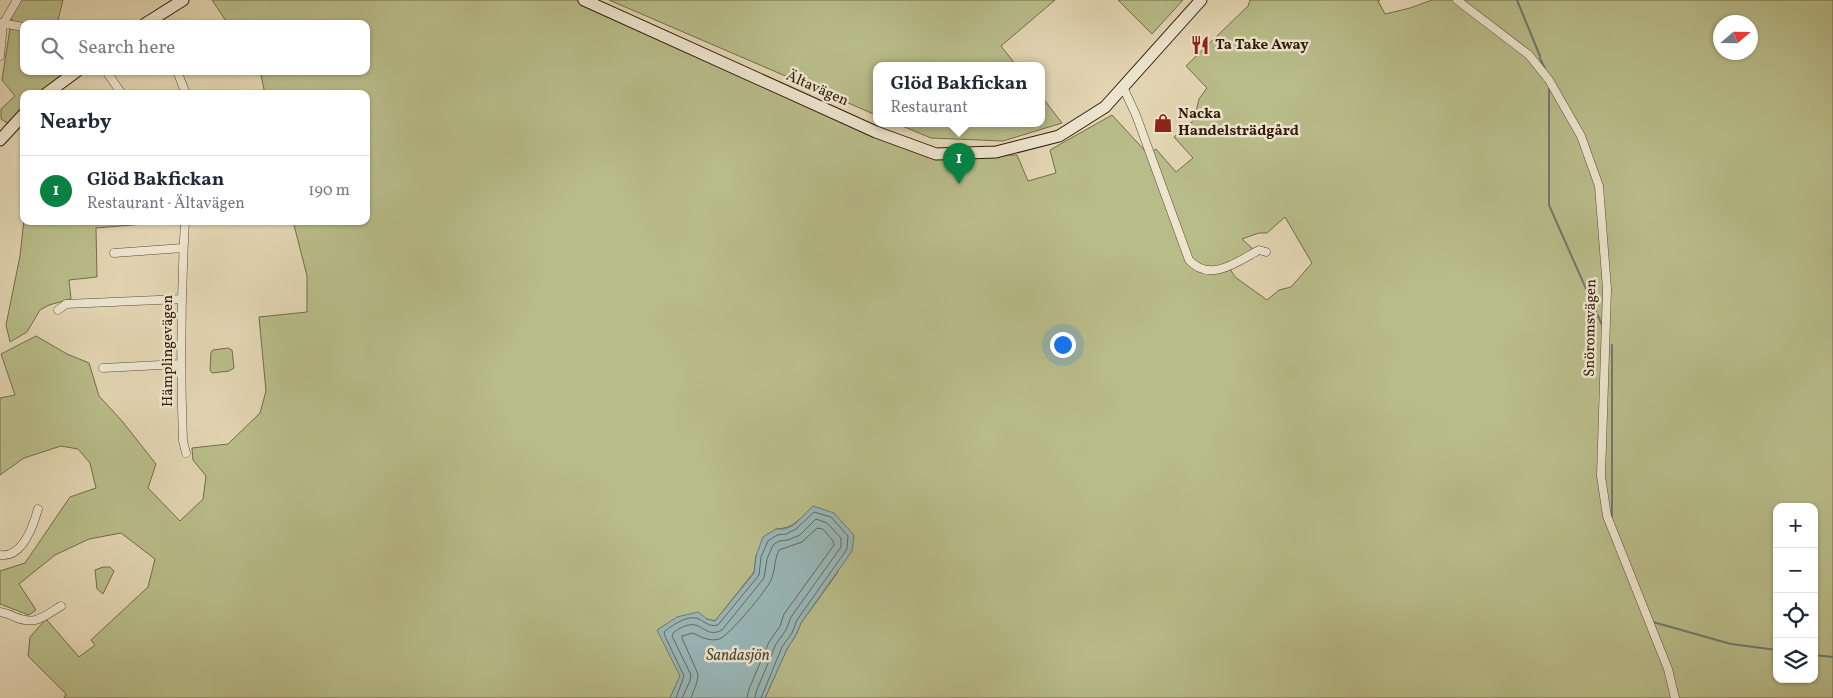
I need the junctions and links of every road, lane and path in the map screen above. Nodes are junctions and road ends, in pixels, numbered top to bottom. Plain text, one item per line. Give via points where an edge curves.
1 (17, 0) edge
2 (183, 0) edge
3 (584, 0) edge
4 (1201, 0) edge
5 (1457, 0) edge
6 (151, 20) edge
7 (2, 24) edge
8 (20, 26) edge
9 (0, 56) edge
10 (72, 75) edge
11 (109, 75) edge
12 (179, 75) edge
13 (1123, 87) junction
14 (51, 90) edge
15 (119, 90) edge
16 (184, 90) edge
17 (20, 118) edge
18 (1, 137) edge
19 (185, 225) edge
20 (183, 248) junction
21 (1266, 252) dead end
22 (114, 253) dead end
23 (181, 299) junction
24 (58, 310) dead end
25 (180, 364) junction
26 (103, 368) dead end
27 (186, 453) dead end
28 (38, 509) dead end
29 (0, 555) edge
30 (61, 606) dead end
31 (0, 612) edge
32 (1675, 698) edge

1 - 7 street
2 - 6 main road
3 - 13 main road, Ältavägen via 876,132 936,154 996,152 1059,136 1105,107
4 - 13 main road, Ältavägen
5 - 32 street, Snöromsvägen via 1529,55 1549,80 1582,136 1599,186 1607,289 1601,476 1607,516 1668,669
7 - 8 street
7 - 9 street
10 - 14 main road
11 - 15 street
12 - 16 street
13 - 21 street via 1189,260 1195,266 1215,272 1259,250
17 - 18 main road
19 - 20 street, Hämplingevägen
20 - 22 street
20 - 23 street, Hämplingevägen
23 - 24 street via 66,304
23 - 25 street, Hämplingevägen
25 - 26 street
25 - 27 street, Hämplingevägen
28 - 29 street via 19,548 14,554
30 - 31 street via 30,622

